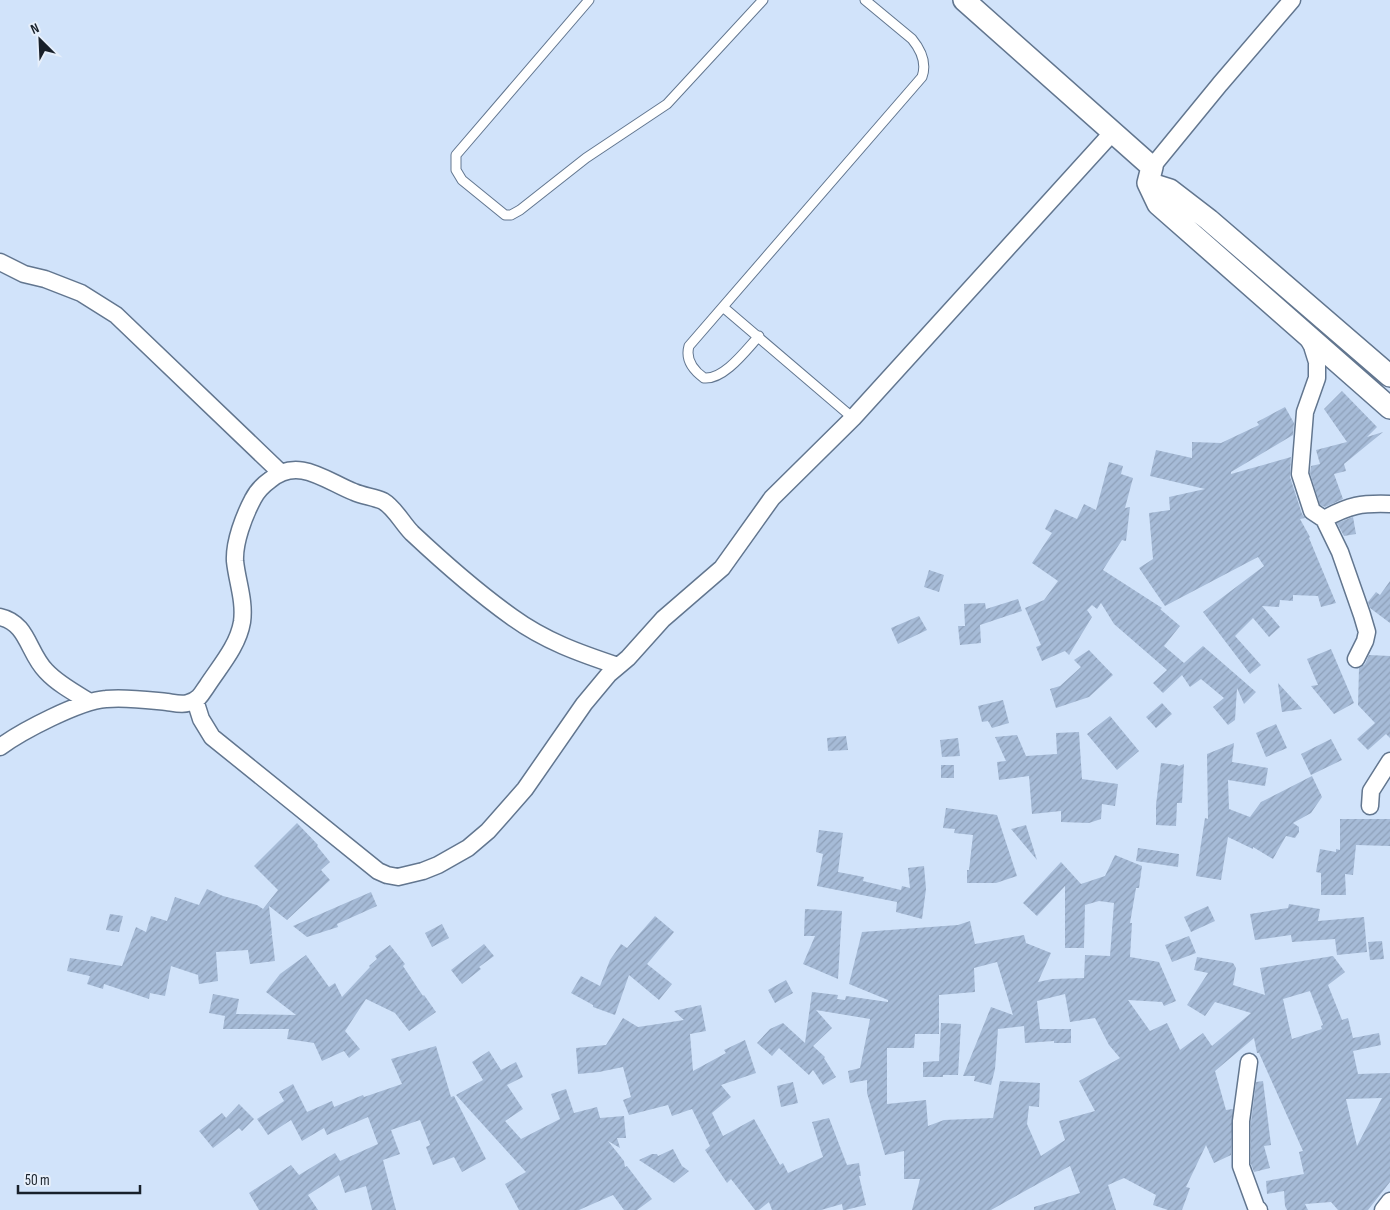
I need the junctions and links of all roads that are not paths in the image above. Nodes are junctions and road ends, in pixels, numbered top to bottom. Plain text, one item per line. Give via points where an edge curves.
1 (589, 0) edge
2 (763, 0) edge
3 (865, 0) edge
4 (964, 0) edge
5 (1292, 0) edge
6 (1112, 133) junction
7 (1150, 175) junction
8 (0, 262) edge
9 (722, 307) junction
10 (1304, 332) junction
11 (759, 336) junction
12 (1390, 376) edge
13 (1390, 408) edge
14 (853, 418) junction
15 (280, 472) junction
16 (1390, 504) edge
17 (1324, 519) junction
18 (0, 617) edge
19 (1356, 660) dead end
20 (618, 666) junction
21 (195, 700) junction
22 (90, 702) junction
23 (0, 747) edge
24 (1390, 761) edge
25 (1370, 806) dead end
26 (1248, 1062) dead end
27 (1390, 1201) edge
28 (1259, 1210) edge
29 (1383, 1210) edge

1 - 2 lane via 456,155 456,170 462,180 505,215 520,210 586,158 667,104
3 - 9 lane via 912,39 922,56 922,77
4 - 6 street
5 - 7 street via 1220,84
6 - 7 street
6 - 14 street
7 - 10 street via 1158,204
7 - 12 street via 1209,220
8 - 15 street via 24,274 81,293 116,315
9 - 11 lane
9 - 11 lane via 689,346 688,358 704,378 714,378 724,372
10 - 13 street
10 - 17 street via 1317,362 1317,378 1305,412 1300,474 1312,511
11 - 14 lane
14 - 20 street via 772,498 722,568 663,619
15 - 20 street via 296,469 312,473 382,501 444,563 512,617 553,643
15 - 21 street via 253,498 237,546 235,560 242,610 238,635 223,664
16 - 17 street via 1345,508
17 - 19 street via 1340,552 1367,632
18 - 22 street via 20,627 45,670
20 - 21 street via 584,704 512,805 477,841 438,865 398,877 378,871 212,737
21 - 22 street via 182,704 115,698
22 - 23 street via 26,730
24 - 25 street via 1371,792
26 - 28 street via 1241,1121 1241,1166
27 - 29 street

